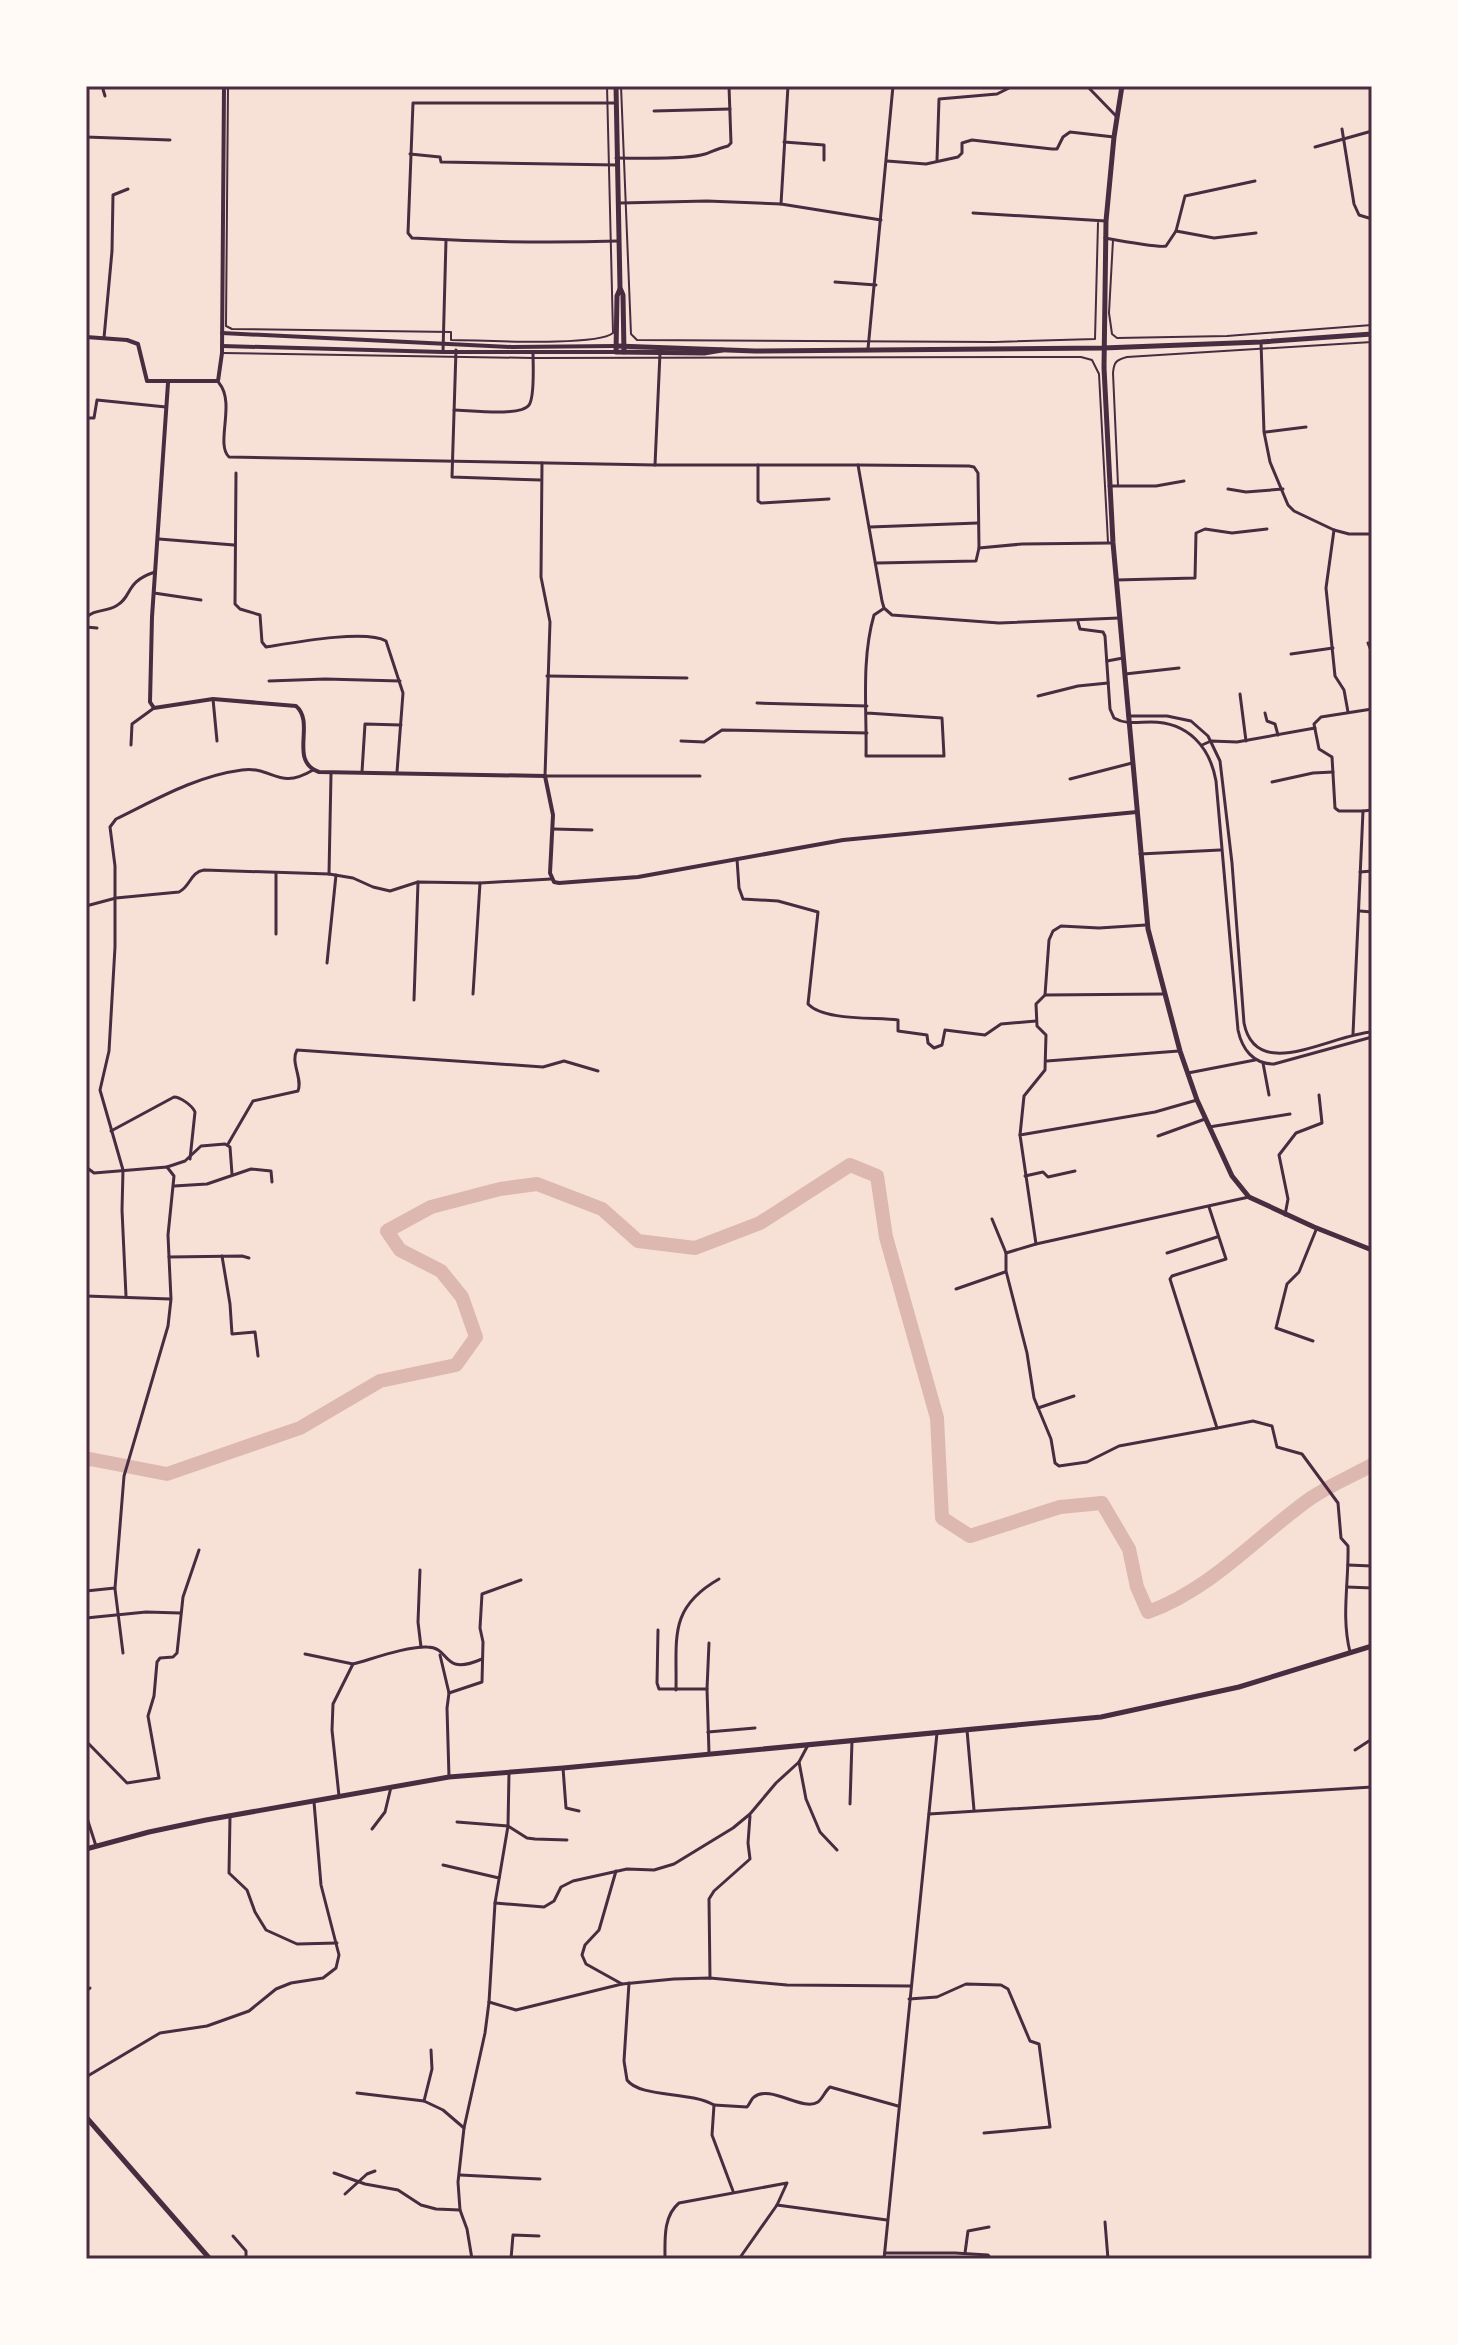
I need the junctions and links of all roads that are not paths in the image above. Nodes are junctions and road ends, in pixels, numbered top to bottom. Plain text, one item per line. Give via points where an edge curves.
1 (102, 86) edge
2 (226, 86) edge
3 (607, 86) edge
4 (619, 86) edge
5 (729, 86) edge
6 (788, 86) edge
7 (893, 86) edge
8 (1013, 86) edge
9 (1087, 86) edge
10 (1122, 86) edge
11 (105, 96) dead end
12 (607, 103) junction
13 (616, 103) junction
14 (730, 109) junction
15 (654, 111) dead end
16 (1117, 117) junction
17 (1342, 129) dead end
18 (1372, 131) edge
19 (86, 137) edge
20 (1114, 137) junction
21 (170, 140) dead end
22 (1343, 140) junction
23 (784, 142) junction
24 (1315, 147) dead end
25 (410, 154) junction
26 (824, 160) dead end
27 (937, 160) junction
28 (616, 161) junction
29 (887, 161) junction
30 (1255, 181) dead end
31 (128, 189) dead end
32 (617, 203) junction
33 (625, 203) junction
34 (781, 204) junction
35 (973, 213) dead end
36 (1372, 219) edge
37 (881, 220) junction
38 (1102, 221) junction
39 (1176, 231) junction
40 (1256, 233) dead end
41 (1105, 238) junction
42 (1113, 239) junction
43 (446, 240) junction
44 (615, 241) junction
45 (835, 282) dead end
46 (876, 285) junction
47 (1372, 325) edge
48 (444, 332) junction
49 (222, 333) junction
50 (1372, 334) edge
51 (86, 337) edge
52 (104, 338) junction
53 (869, 341) junction
54 (444, 342) junction
55 (1261, 342) junction
56 (1372, 342) edge
57 (458, 343) junction
58 (222, 346) junction
59 (1103, 348) junction
60 (620, 349) junction
61 (868, 349) junction
62 (1261, 350) junction
63 (443, 352) junction
64 (222, 353) junction
65 (660, 353) junction
66 (456, 354) junction
67 (533, 356) junction
68 (218, 381) junction
69 (168, 383) junction
70 (166, 407) junction
71 (454, 410) junction
72 (86, 418) edge
73 (1306, 427) dead end
74 (1264, 432) junction
75 (452, 461) junction
76 (542, 463) junction
77 (655, 465) junction
78 (758, 465) junction
79 (858, 465) junction
80 (236, 473) dead end
81 (540, 480) junction
82 (1184, 481) dead end
83 (1109, 486) junction
84 (1118, 486) junction
85 (1228, 489) dead end
86 (1283, 489) junction
87 (829, 499) dead end
88 (978, 523) junction
89 (869, 527) junction
90 (1267, 529) dead end
91 (1334, 530) junction
92 (1372, 534) edge
93 (159, 539) junction
94 (1110, 543) junction
95 (234, 545) junction
96 (979, 548) junction
97 (877, 563) junction
98 (155, 572) junction
99 (1116, 580) junction
100 (154, 593) junction
101 (201, 600) dead end
102 (881, 610) junction
103 (86, 618) edge
104 (1119, 618) junction
105 (1078, 620) junction
106 (86, 627) edge
107 (97, 628) dead end
108 (1368, 643) dead end
109 (1333, 648) junction
110 (1372, 653) edge
111 (1291, 654) dead end
112 (1124, 658) junction
113 (1107, 661) junction
114 (1179, 668) dead end
115 (1125, 674) junction
116 (547, 676) junction
117 (687, 678) dead end
118 (269, 681) dead end
119 (400, 681) junction
120 (1108, 683) junction
121 (1240, 694) dead end
122 (1038, 696) dead end
123 (213, 699) junction
124 (757, 703) dead end
125 (867, 706) junction
126 (154, 708) junction
127 (1372, 709) edge
128 (1348, 712) junction
129 (867, 713) junction
130 (1265, 713) dead end
131 (1128, 719) junction
132 (1170, 720) junction
133 (401, 725) junction
134 (1186, 726) junction
135 (1315, 728) junction
136 (867, 733) junction
137 (1278, 735) junction
138 (217, 741) dead end
139 (681, 741) dead end
140 (1246, 741) junction
141 (1206, 744) junction
142 (131, 745) dead end
143 (1132, 763) junction
144 (313, 770) junction
145 (1333, 772) junction
146 (331, 774) junction
147 (362, 774) junction
148 (397, 774) junction
149 (545, 776) junction
150 (700, 776) dead end
151 (1070, 779) dead end
152 (1272, 782) dead end
153 (1372, 810) edge
154 (1363, 811) junction
155 (1137, 812) junction
156 (553, 829) junction
157 (592, 830) dead end
158 (1225, 850) junction
159 (1140, 854) junction
160 (737, 859) junction
161 (1372, 871) edge
162 (1360, 872) junction
163 (276, 873) junction
164 (329, 874) junction
165 (336, 875) junction
166 (551, 879) junction
167 (418, 882) junction
168 (480, 883) junction
169 (1228, 884) junction
170 (116, 898) junction
171 (86, 906) edge
172 (1360, 911) junction
173 (1372, 912) edge
174 (1147, 925) junction
175 (1233, 932) junction
176 (276, 934) dead end
177 (327, 963) dead end
178 (1236, 966) junction
179 (473, 994) dead end
180 (1163, 994) junction
181 (1045, 995) junction
182 (1238, 996) junction
183 (414, 1000) dead end
184 (1036, 1021) junction
185 (1353, 1034) junction
186 (1372, 1034) edge
187 (1245, 1042) junction
188 (1180, 1051) junction
189 (1307, 1051) junction
190 (1262, 1059) junction
191 (1047, 1061) junction
192 (598, 1071) dead end
193 (1188, 1073) junction
194 (1269, 1095) dead end
195 (1319, 1095) dead end
196 (1197, 1100) junction
197 (1290, 1114) dead end
198 (1205, 1119) junction
199 (1209, 1127) junction
200 (111, 1131) junction
201 (1020, 1135) junction
202 (1158, 1136) dead end
203 (228, 1144) junction
204 (190, 1159) junction
205 (86, 1167) edge
206 (167, 1167) junction
207 (123, 1170) junction
208 (1075, 1171) dead end
209 (232, 1174) junction
210 (1025, 1176) junction
211 (272, 1182) dead end
212 (174, 1186) junction
213 (1249, 1197) junction
214 (1209, 1207) junction
215 (1285, 1215) junction
216 (992, 1219) dead end
217 (1317, 1229) junction
218 (1219, 1236) junction
219 (1036, 1244) junction
220 (1372, 1250) edge
221 (1006, 1253) junction
222 (1167, 1253) dead end
223 (222, 1256) junction
224 (169, 1257) junction
225 (249, 1258) dead end
226 (1006, 1271) junction
227 (956, 1289) dead end
228 (86, 1296) edge
229 (126, 1296) junction
230 (171, 1299) junction
231 (1313, 1341) dead end
232 (258, 1356) dead end
233 (1074, 1396) dead end
234 (1038, 1408) junction
235 (1217, 1428) junction
236 (199, 1550) dead end
237 (1348, 1565) junction
238 (1372, 1566) edge
239 (420, 1570) dead end
240 (719, 1579) dead end
241 (521, 1580) dead end
242 (1347, 1587) junction
243 (115, 1588) junction
244 (1372, 1588) edge
245 (86, 1591) edge
246 (180, 1613) junction
247 (118, 1614) junction
248 (86, 1618) edge
249 (658, 1630) dead end
250 (709, 1643) dead end
251 (1372, 1646) edge
252 (421, 1647) junction
253 (439, 1651) junction
254 (1350, 1652) junction
255 (123, 1653) dead end
256 (305, 1654) dead end
257 (482, 1659) junction
258 (353, 1664) junction
259 (707, 1689) junction
260 (676, 1690) junction
261 (449, 1693) junction
262 (755, 1728) dead end
263 (967, 1730) junction
264 (708, 1732) junction
265 (937, 1732) junction
266 (1372, 1739) edge
267 (86, 1741) edge
268 (852, 1741) junction
269 (808, 1745) junction
270 (1355, 1750) dead end
271 (709, 1753) junction
272 (799, 1762) junction
273 (563, 1768) junction
274 (509, 1773) junction
275 (449, 1777) junction
276 (391, 1787) junction
277 (1372, 1787) edge
278 (339, 1796) junction
279 (314, 1802) junction
280 (850, 1804) dead end
281 (579, 1811) dead end
282 (974, 1811) junction
283 (750, 1814) junction
284 (929, 1814) junction
285 (86, 1815) edge
286 (230, 1817) junction
287 (457, 1822) dead end
288 (508, 1826) junction
289 (372, 1829) dead end
290 (567, 1840) dead end
291 (96, 1846) junction
292 (86, 1849) edge
293 (837, 1850) dead end
294 (443, 1865) dead end
295 (616, 1871) junction
296 (499, 1878) junction
297 (495, 1903) junction
298 (337, 1943) junction
299 (710, 1978) junction
300 (629, 1983) junction
301 (622, 1984) junction
302 (911, 1986) junction
303 (909, 1999) junction
304 (489, 2002) junction
305 (431, 2050) dead end
306 (86, 2077) edge
307 (357, 2093) dead end
308 (424, 2101) junction
309 (714, 2105) junction
310 (898, 2106) junction
311 (86, 2117) edge
312 (464, 2128) junction
313 (984, 2133) dead end
314 (375, 2171) dead end
315 (334, 2173) dead end
316 (459, 2175) junction
317 (540, 2179) dead end
318 (357, 2182) junction
319 (733, 2191) junction
320 (345, 2194) dead end
321 (777, 2205) junction
322 (460, 2210) junction
323 (887, 2220) junction
324 (1105, 2222) dead end
325 (989, 2227) dead end
326 (233, 2236) dead end
327 (539, 2236) dead end
328 (885, 2253) junction
329 (965, 2253) junction
330 (742, 2258) edge
331 (210, 2259) edge
332 (246, 2259) edge
333 (472, 2259) edge
334 (511, 2259) edge
335 (665, 2259) edge
336 (884, 2259) edge
337 (991, 2259) edge
338 (1108, 2259) edge

1 - 11 street
2 - 48 street via 226,326
2 - 49 street
3 - 12 street
4 - 13 main road
4 - 28 street
5 - 14 street
6 - 23 street
7 - 29 street
8 - 27 street via 997,94 939,99
9 - 16 street
10 - 16 main road
12 - 13 street
12 - 25 street via 413,103
12 - 28 street
13 - 28 main road
14 - 15 street
14 - 28 street via 727,147
16 - 20 main road
17 - 22 street
18 - 22 street
19 - 21 street
20 - 27 street via 1070,132 1057,149 972,140 962,143 960,156
20 - 38 main road
22 - 24 street
22 - 36 street via 1354,204 1359,215
23 - 26 street via 824,145
23 - 34 street
25 - 28 street via 440,157 441,162
25 - 43 street via 409,236
27 - 29 street
28 - 32 main road
28 - 33 street
28 - 44 street
29 - 37 street
30 - 39 street via 1185,196
31 - 52 street via 113,195
32 - 33 street
32 - 44 main road
33 - 34 street
33 - 53 street via 631,334 637,340
34 - 37 street
35 - 38 street
37 - 46 street
38 - 41 main road
38 - 53 street via 1095,339
39 - 40 street via 1214,238
39 - 42 street via 1162,248
41 - 42 street
41 - 59 main road
42 - 47 street via 1109,313 1117,338
43 - 44 street
43 - 48 street
44 - 48 street via 614,329 605,339 451,340 451,332
44 - 60 main road
45 - 46 street
46 - 53 street
48 - 54 street
49 - 54 street
49 - 58 street
50 - 55 main road
51 - 52 street
52 - 69 street via 138,344 146,380
53 - 61 street
54 - 57 street
54 - 63 street
55 - 59 main road
55 - 62 street
56 - 62 street
57 - 60 street
57 - 66 street
58 - 63 street
58 - 64 street
59 - 61 main road
59 - 83 main road
60 - 65 main road
60 - 67 street
61 - 65 main road
62 - 74 street
62 - 84 street via 1127,357 1114,363
63 - 66 street
64 - 66 street
64 - 68 street
65 - 67 street
65 - 77 street
65 - 94 street via 1092,360 1099,374
66 - 67 street
66 - 71 street
67 - 71 street via 531,400 525,408
68 - 69 street
68 - 75 street via 227,398 224,449 229,457
69 - 70 street
70 - 72 street via 97,400 94,418
70 - 93 street
71 - 75 street
73 - 74 street
74 - 86 street
75 - 76 street
75 - 81 street via 452,477
76 - 77 street
76 - 81 street
77 - 78 street
78 - 79 street
78 - 87 street via 761,503
79 - 88 street via 974,467
79 - 89 street
80 - 95 street
81 - 116 street via 541,577 550,622
82 - 84 street
83 - 84 street
83 - 94 main road
85 - 86 street
86 - 91 street via 1294,511
88 - 89 street
88 - 96 street
89 - 97 street
90 - 99 street via 1196,533 1195,578
91 - 92 street
91 - 109 street via 1326,583
93 - 95 street
93 - 98 street
94 - 96 street
94 - 99 main road
95 - 119 street via 235,604 260,615 264,646 380,638
96 - 97 street via 974,562
97 - 102 street
98 - 100 street
98 - 103 street via 136,579 120,604
99 - 104 main road
100 - 101 street
100 - 126 street
102 - 105 street via 916,619
102 - 125 street via 873,618 870,635
104 - 105 street
104 - 112 main road
105 - 113 street via 1080,629 1103,632
106 - 107 street
108 - 110 street
109 - 111 street
109 - 128 street via 1335,676
112 - 113 street
112 - 115 main road
113 - 120 street
114 - 115 street
115 - 131 main road
116 - 117 street
116 - 149 street
118 - 119 street
119 - 133 street
120 - 122 street
120 - 131 street via 1111,714 1118,721
121 - 140 street
123 - 126 street
123 - 138 street
123 - 144 street via 300,708 303,756
124 - 125 street
125 - 129 street
126 - 142 street via 132,724
127 - 128 street
128 - 135 street via 1317,719
129 - 136 street
129 - 136 street via 942,718 944,756 866,756
130 - 137 street
131 - 132 street
131 - 132 street
131 - 143 main road
132 - 134 street
132 - 134 street
133 - 147 street via 365,724
133 - 148 street
134 - 141 street
134 - 141 street
135 - 137 street
135 - 145 street via 1319,749 1332,757
136 - 139 street via 722,730 704,742
137 - 140 street
140 - 141 street
141 - 158 street
141 - 158 street via 1222,769
143 - 151 street
143 - 155 main road
144 - 146 street
144 - 170 street via 288,779 238,771 174,789 116,819 109,829
145 - 152 street
145 - 154 street via 1337,811
146 - 147 street
146 - 164 street
147 - 148 street
148 - 149 street
149 - 150 street
149 - 156 street
153 - 154 street
154 - 162 street
155 - 159 main road
155 - 160 street via 843,840
156 - 157 street
156 - 166 street
158 - 159 street
158 - 169 street
158 - 169 street
159 - 174 main road
160 - 166 street via 638,877 559,883
160 - 184 street via 743,899 778,901 818,912 808,1004 813,1009 896,1019 898,1031 927,1035 934,1048 942,1045 945,1030 985,1035 1001,1024
161 - 162 street
162 - 172 street
163 - 164 street
163 - 170 street via 200,870 179,892
163 - 176 street
164 - 165 street
165 - 167 street via 382,891
165 - 177 street
166 - 168 street
167 - 168 street
167 - 183 street
168 - 179 street
169 - 175 street
169 - 175 street
170 - 171 street
170 - 200 street via 109,1051 100,1090
172 - 173 street
172 - 185 street
174 - 180 main road
174 - 181 street via 1058,927 1049,940
175 - 178 street
175 - 178 street
178 - 182 street
178 - 182 street
180 - 181 street
180 - 188 main road
181 - 184 street via 1036,1004
182 - 187 street
182 - 187 street
184 - 191 street via 1046,1035
185 - 186 street
185 - 189 street
186 - 189 street
187 - 190 street
187 - 190 street
188 - 191 street
188 - 193 main road
189 - 190 street
189 - 190 street via 1274,1064
190 - 193 street
190 - 194 street
191 - 201 street via 1024,1096
192 - 203 street via 564,1061 543,1067 297,1050 298,1091 253,1101
193 - 196 main road
195 - 215 street via 1322,1123 1296,1133 1279,1155 1288,1199
196 - 198 main road
196 - 201 street
197 - 199 street
198 - 199 main road
198 - 202 street
199 - 213 main road via 1232,1176
200 - 204 street via 179,1097 195,1112
200 - 207 street
201 - 210 street
203 - 204 street via 201,1146
203 - 209 street
204 - 206 street
205 - 207 street via 94,1173
206 - 207 street
206 - 212 street
207 - 229 street
208 - 210 street
209 - 211 street via 269,1171
209 - 212 street via 207,1184
210 - 219 street
212 - 224 street
213 - 214 street
213 - 215 main road
214 - 218 street
214 - 219 street
215 - 217 main road
216 - 221 street
217 - 220 main road
217 - 231 street via 1299,1272 1287,1284 1276,1328
218 - 222 street
218 - 235 street via 1226,1259 1170,1278
219 - 221 street
221 - 226 street
223 - 224 street
223 - 225 street
223 - 232 street via 232,1334 255,1332
224 - 230 street
226 - 227 street
226 - 234 street
228 - 229 street
229 - 230 street
230 - 243 street via 168,1326 124,1476
233 - 234 street
234 - 235 street via 1059,1466 1087,1462 1119,1446
235 - 237 street via 1266,1423 1272,1426 1278,1449 1302,1454 1338,1503
236 - 246 street
237 - 238 street
237 - 242 street
239 - 252 street
240 - 260 street via 690,1599 678,1623
241 - 257 street via 485,1591 480,1598
242 - 244 street
242 - 254 street via 1344,1614
243 - 245 street
243 - 247 street
246 - 247 street
246 - 267 street via 177,1653 157,1661 148,1714 159,1778 127,1783
247 - 248 street
247 - 255 street
249 - 260 street via 658,1687
250 - 259 street
251 - 254 main road
252 - 253 street
252 - 258 street
253 - 257 street via 457,1665
253 - 261 street
254 - 263 main road via 1161,1706
256 - 258 street
257 - 261 street via 482,1682
258 - 278 street via 333,1704
259 - 260 street
259 - 264 street
261 - 275 street
262 - 264 street
263 - 265 main road
263 - 282 street
264 - 271 street
265 - 268 main road
265 - 284 street
266 - 270 street
268 - 269 main road
268 - 280 street
269 - 271 main road
269 - 272 street
271 - 273 main road
272 - 283 street
272 - 293 street via 814,1823
273 - 274 main road
273 - 281 street via 566,1808
274 - 275 main road
274 - 288 street
275 - 276 main road
276 - 278 main road
276 - 289 street via 385,1812
277 - 282 street
278 - 279 main road
279 - 286 main road
279 - 298 street via 321,1885
282 - 284 street
283 - 295 street via 674,1864
283 - 299 street via 750,1859 709,1899
284 - 302 street
285 - 291 street
286 - 291 main road
286 - 298 street via 229,1873 247,1890 266,1930 297,1944
287 - 288 street
288 - 290 street via 527,1838
288 - 296 street
291 - 292 main road
294 - 296 street
295 - 297 street via 562,1887 544,1907
295 - 301 street via 599,1930 585,1945 582,1959
296 - 297 street
297 - 304 street
298 - 306 street via 338,1964 330,1974 284,1985 249,2011 207,2026 160,2033
299 - 300 street
299 - 302 street
300 - 301 street
300 - 309 street via 624,2070 630,2085
301 - 304 street via 516,2010
302 - 303 street
303 - 310 street
303 - 313 street via 937,1997 966,1984 1001,1985 1008,1989 1030,2041 1039,2044 1050,2127
304 - 312 street
305 - 308 street
307 - 308 street
308 - 312 street
309 - 310 street via 747,2107 762,2094 810,2104 832,2087
309 - 319 street via 712,2135
310 - 323 street
311 - 331 main road
312 - 316 street
314 - 318 street
315 - 318 street
316 - 317 street
316 - 322 street
318 - 320 street
318 - 322 street via 391,2187 421,2205
319 - 321 street via 787,2183
319 - 335 street via 674,2207
321 - 323 street
321 - 330 street
322 - 333 street
323 - 328 street
324 - 338 street
325 - 329 street via 968,2231
326 - 332 street
327 - 334 street via 513,2235
328 - 329 street
328 - 336 street
329 - 337 street

